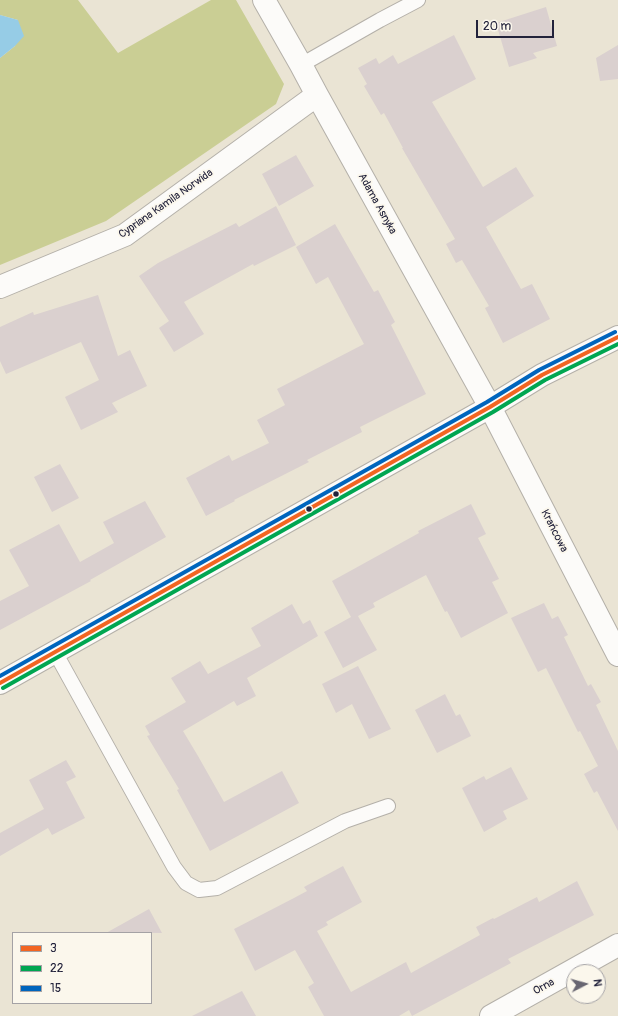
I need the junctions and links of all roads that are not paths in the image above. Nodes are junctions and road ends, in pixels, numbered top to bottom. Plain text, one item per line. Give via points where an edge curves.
1 (264, 0) edge
2 (418, 0) edge
3 (301, 64) junction
4 (317, 95) junction
5 (0, 287) edge
6 (618, 337) edge
7 (490, 407) junction
8 (55, 652) junction
9 (618, 655) edge
10 (0, 683) edge
11 (388, 806) dead end
12 (618, 945) edge
13 (491, 1016) edge

1 - 3 street, Adama Asnyka
2 - 3 lane
3 - 4 street, Adama Asnyka
4 - 5 street, Cypriana Kamila Norwida via 125,235
4 - 7 street, Adama Asnyka
6 - 7 street via 542,375
7 - 8 street
7 - 9 street, Krańcowa
8 - 10 street
8 - 11 lane via 174,868 186,883 199,890 217,888 345,821
12 - 13 street, Orna

